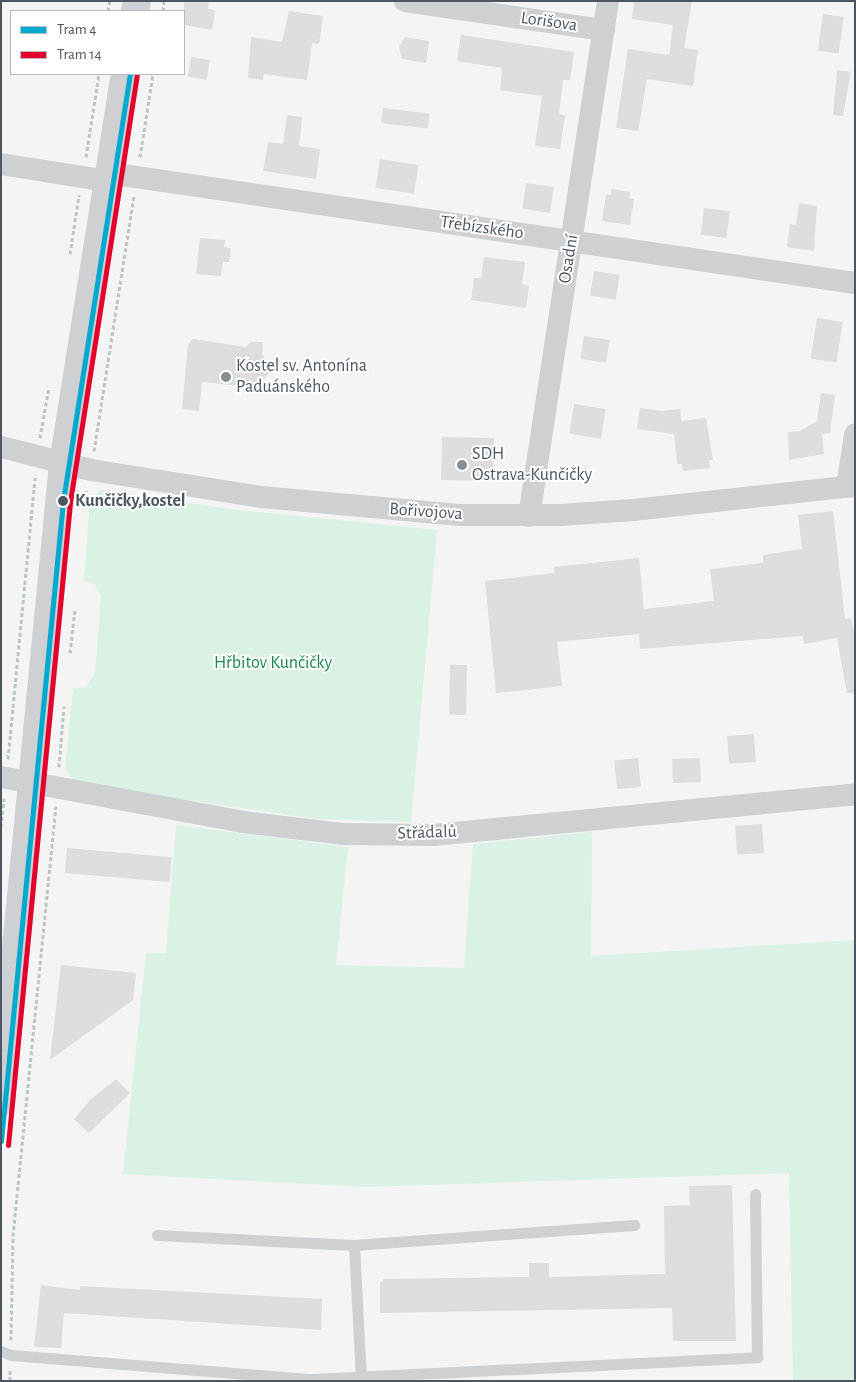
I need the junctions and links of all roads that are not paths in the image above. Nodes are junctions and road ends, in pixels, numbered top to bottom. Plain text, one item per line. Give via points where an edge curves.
1 (405, 1) edge
2 (608, 1) edge
3 (604, 30) junction
4 (125, 75) edge
5 (1, 164) edge
6 (108, 177) junction
7 (571, 241) junction
8 (855, 283) edge
9 (855, 435) edge
10 (1, 447) edge
11 (63, 464) junction
12 (851, 486) edge
13 (529, 516) junction
14 (24, 782) edge
15 (855, 794) edge
16 (1, 1102) edge
17 (755, 1194) dead end
18 (634, 1225) dead end
19 (157, 1235) dead end
20 (354, 1245) junction
21 (6, 1353) edge
22 (361, 1377) junction

1 - 3 street, Lorišova
2 - 3 street, Osadní
3 - 7 street, Osadní
4 - 6 street
5 - 6 street, Třebízského
6 - 7 street, Třebízského via 137,177
6 - 11 street
7 - 8 street, Třebízského
7 - 13 street, Osadní
9 - 12 street
10 - 11 street, Bořivojova
11 - 13 street, Bořivojova via 261,497 392,511
11 - 14 street
12 - 13 street, Bořivojova via 633,510
14 - 15 street, Střádalů via 243,822 344,834 433,835
14 - 16 street
17 - 22 lane via 757,1357
18 - 20 lane
19 - 20 lane
20 - 22 lane
21 - 22 lane via 312,1379

